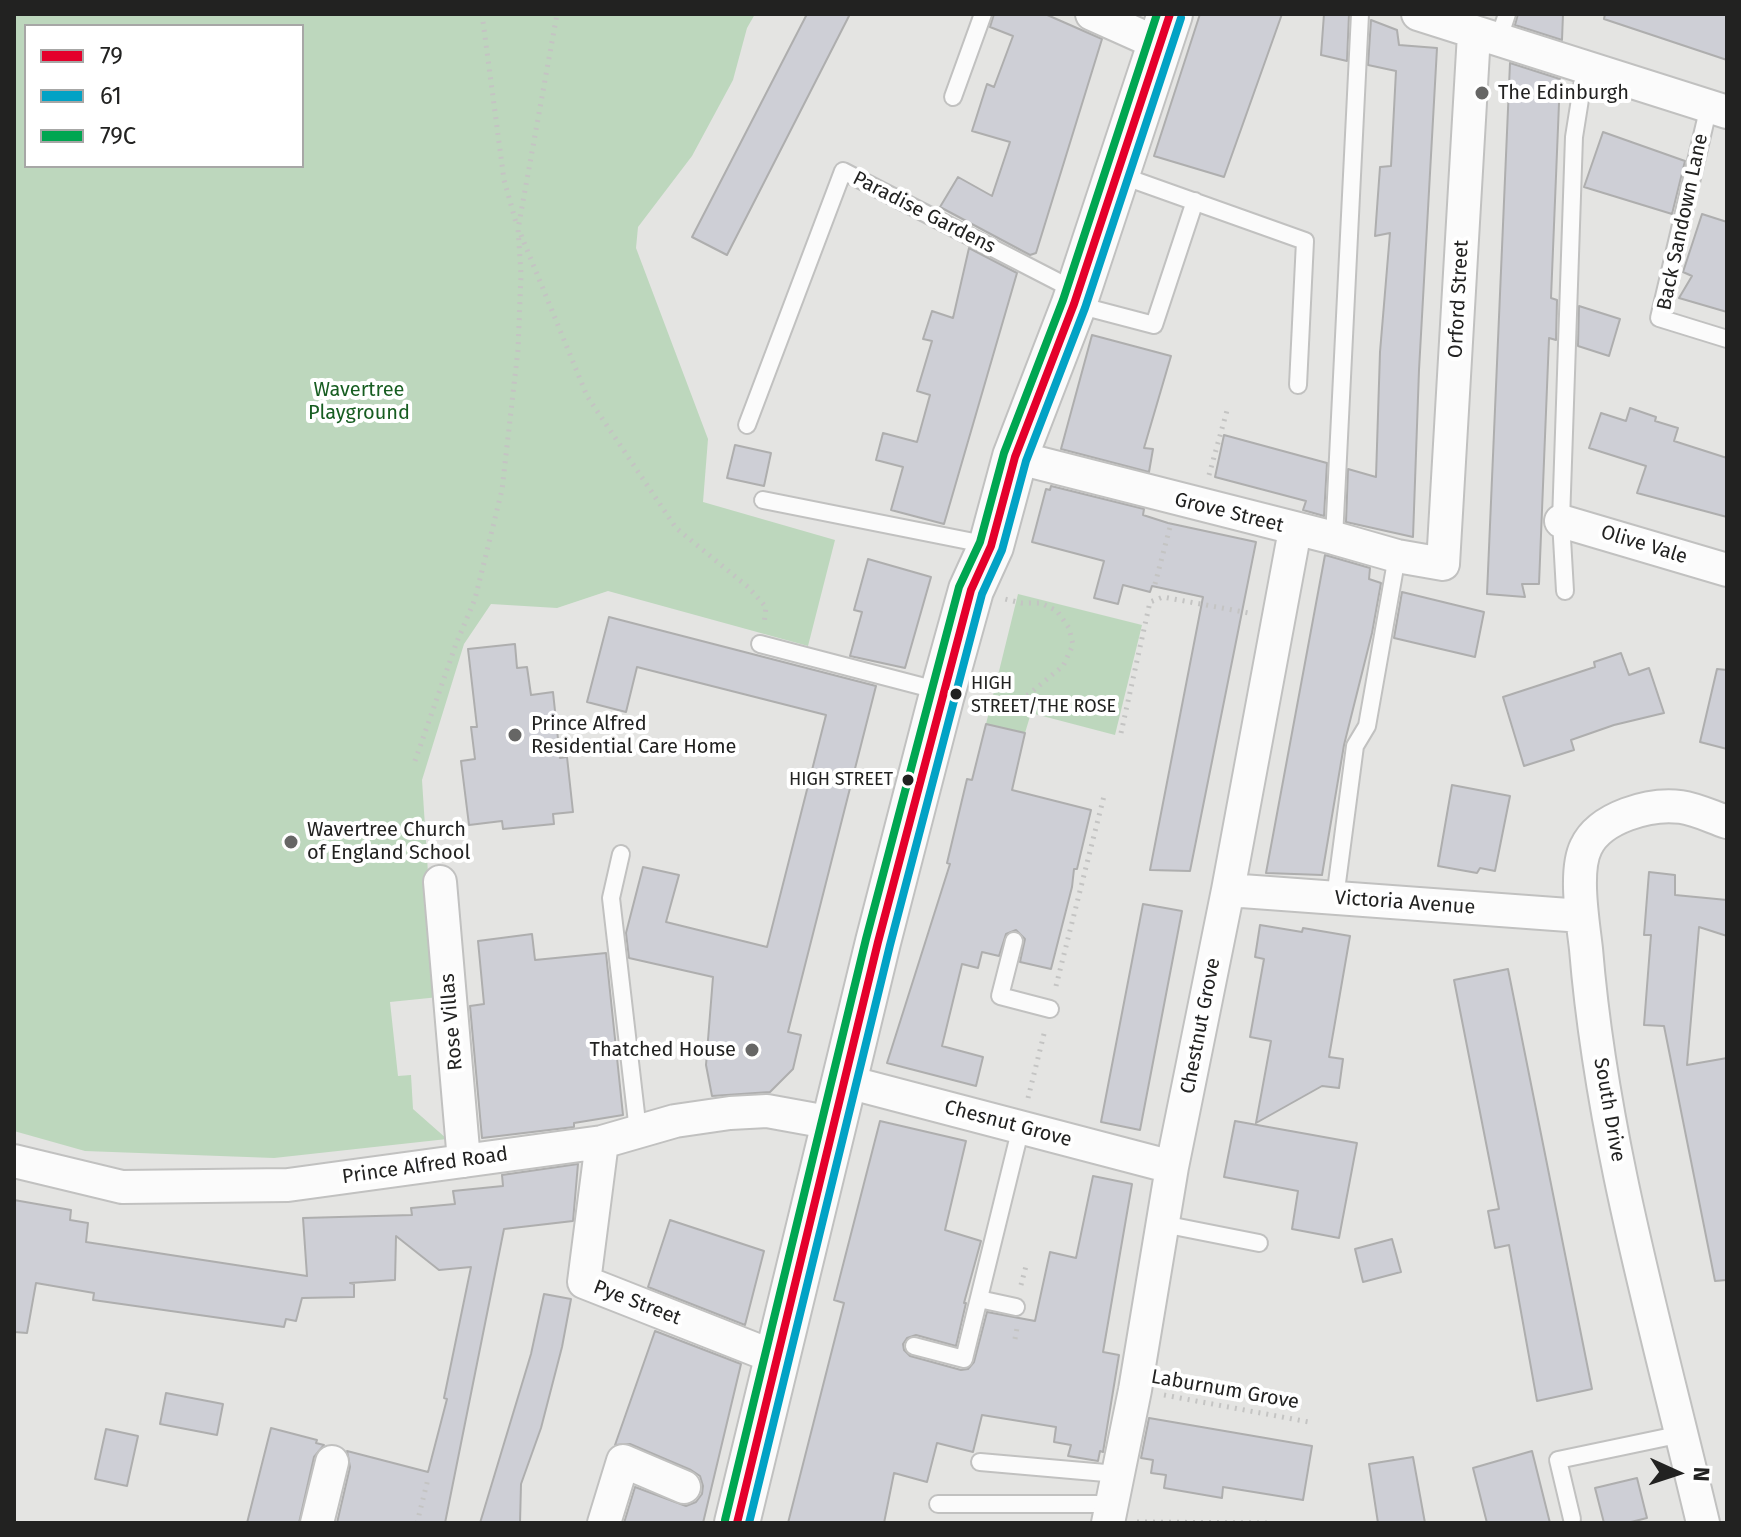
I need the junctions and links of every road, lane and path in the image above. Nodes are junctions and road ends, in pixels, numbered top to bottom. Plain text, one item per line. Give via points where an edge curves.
1 (482, 14) edge
2 (557, 14) edge
3 (983, 14) edge
4 (1092, 14) edge
5 (1360, 14) edge
6 (1418, 14) edge
7 (1165, 29) edge
8 (1493, 30) edge
9 (1585, 68) junction
10 (953, 97) dead end
11 (1718, 109) edge
12 (1116, 173) junction
13 (1195, 201) junction
14 (518, 229) junction
15 (1075, 298) junction
16 (1727, 339) edge
17 (1298, 385) dead end
18 (1228, 407) dead end
19 (747, 425) dead end
20 (1015, 457) junction
21 (763, 500) dead end
22 (1189, 502) junction
23 (1561, 521) junction
24 (1295, 530) junction
25 (1334, 538) junction
26 (991, 546) junction
27 (1397, 556) junction
28 (1443, 564) joint
29 (1727, 570) edge
30 (1155, 584) dead end
31 (971, 590) junction
32 (1565, 591) dead end
33 (1278, 619) junction
34 (760, 644) joint
35 (942, 695) junction
36 (1121, 733) dead end
37 (415, 761) dead end
38 (1104, 796) dead end
39 (1727, 822) edge
40 (621, 854) dead end
41 (440, 882) dead end
42 (1228, 890) junction
43 (1335, 898) junction
44 (1582, 916) junction
45 (1014, 941) dead end
46 (1050, 1009) junction
47 (844, 1081) junction
48 (833, 1123) junction
49 (1021, 1127) junction
50 (638, 1131) junction
51 (602, 1142) junction
52 (14, 1161) edge
53 (464, 1161) junction
54 (1172, 1167) junction
55 (1163, 1224) junction
56 (1259, 1243) dead end
57 (979, 1299) junction
58 (1016, 1307) dead end
59 (914, 1346) dead end
60 (777, 1358) junction
61 (1135, 1390) junction
62 (1309, 1422) dead end
63 (1682, 1434) junction
64 (332, 1462) dead end
65 (980, 1462) dead end
66 (428, 1479) dead end
67 (684, 1487) dead end
68 (938, 1504) dead end
69 (1111, 1506) edge
70 (1572, 1519) dead end
71 (317, 1523) edge
72 (417, 1523) edge
73 (604, 1523) edge
74 (737, 1523) edge
75 (1268, 1523) edge
76 (1703, 1523) edge

1 - 14 path via 504,180
2 - 14 path
3 - 10 lane
4 - 7 street
5 - 25 lane
6 - 8 street
7 - 12 main road
8 - 9 street
8 - 28 street, Orford Street
9 - 11 street
9 - 23 lane via 1574,137
11 - 16 lane, Back Sandown Lane via 1659,318
12 - 13 lane
12 - 15 main road
13 - 15 lane via 1154,325
13 - 17 lane via 1305,241
14 - 34 path via 587,396 676,528 766,607
14 - 37 path via 518,350 502,490 475,599
15 - 19 lane, Paradise Gardens via 843,171
15 - 20 main road
18 - 22 path
20 - 22 street, Grove Street
20 - 26 main road
21 - 26 lane
22 - 24 street, Grove Street
22 - 30 path
23 - 29 street, Olive Vale
23 - 32 lane
24 - 25 street, Grove Street
24 - 33 street, Chestnut Grove
25 - 27 street, Grove Street
26 - 31 main road
27 - 28 street, Grove Street
27 - 43 lane via 1367,726 1355,746
31 - 35 main road
31 - 35 path via 1057,611 1073,645 1063,666 1013,707 982,709
33 - 36 path via 1163,597 1150,602
33 - 42 street, Chestnut Grove
34 - 35 lane
35 - 47 main road
38 - 46 path
39 - 44 street, South Drive via 1681,807 1646,809 1612,819 1586,846 1580,880
40 - 50 lane via 611,898
41 - 53 street, Rose Villas
42 - 43 street, Victoria Avenue
42 - 54 street, Chestnut Grove
43 - 44 street, Victoria Avenue
44 - 63 street, South Drive via 1614,1148
45 - 46 lane via 1000,996
46 - 49 path
47 - 48 main road
47 - 49 street, Chesnut Grove
48 - 50 street, Prince Alfred Road via 767,1111 675,1121
48 - 60 main road
49 - 54 street, Chesnut Grove
49 - 57 lane
50 - 51 street, Prince Alfred Road
51 - 53 street, Prince Alfred Road
51 - 60 street, Pye Street via 584,1282
52 - 53 street, Prince Alfred Road via 122,1187 288,1185
54 - 55 street, Chestnut Grove
55 - 56 lane
55 - 61 street, Chestnut Grove
57 - 58 lane
57 - 59 lane via 964,1359
60 - 74 main road
61 - 62 path, Laburnum Grove
61 - 69 street, Chestnut Grove
63 - 70 lane via 1558,1460
63 - 76 street, South Drive
64 - 71 street
65 - 69 lane
66 - 72 path
67 - 73 street via 623,1461
68 - 69 lane
69 - 75 path

